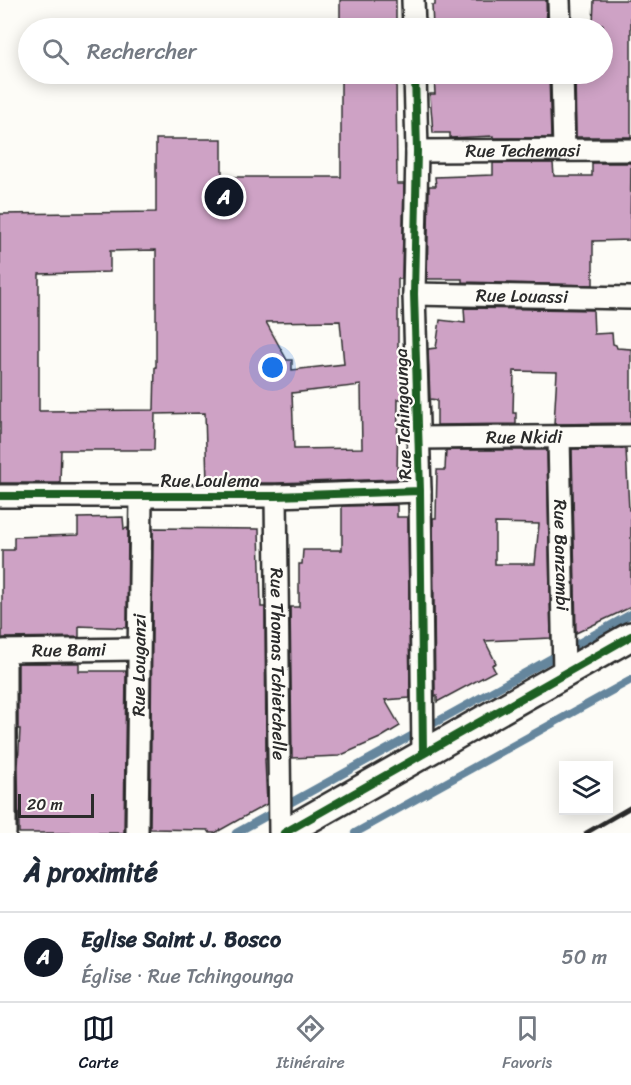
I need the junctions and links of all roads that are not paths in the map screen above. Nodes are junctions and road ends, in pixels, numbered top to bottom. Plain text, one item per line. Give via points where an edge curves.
1 (413, 0) edge
2 (560, 0) edge
3 (414, 18) edge
4 (560, 18) edge
5 (415, 84) edge
6 (562, 84) edge
7 (564, 150) junction
8 (631, 150) edge
9 (417, 151) junction
10 (414, 294) junction
11 (631, 298) edge
12 (631, 436) edge
13 (559, 437) junction
14 (418, 438) junction
15 (420, 491) junction
16 (0, 496) edge
17 (276, 496) junction
18 (141, 497) junction
19 (631, 636) edge
20 (138, 649) junction
21 (3, 651) edge
22 (564, 673) junction
23 (423, 754) junction
24 (4, 833) edge
25 (137, 833) edge
26 (280, 833) edge
27 (285, 833) edge

1 - 3 street
2 - 4 street
5 - 9 street, Rue Tchingounga
6 - 7 street
7 - 8 street, Rue Techemasi
7 - 9 street, Rue Techemasi
9 - 10 street, Rue Tchingounga
10 - 11 street, Rue Louassi
10 - 14 street, Rue Tchingounga
12 - 13 street, Rue Nkidi
13 - 14 street, Rue Nkidi
13 - 22 street, Rue Banzambi
14 - 15 street, Rue Tchingounga
15 - 17 street, Rue Loulema
15 - 23 street, Rue Tchingounga
16 - 18 street, Rue Loulema
17 - 18 street, Rue Loulema
17 - 26 street, Rue Thomas Tchietchelle
18 - 20 street, Rue Louganzi
19 - 22 street
20 - 21 street, Rue Bami
20 - 25 street, Rue Louganzi
21 - 24 street
22 - 23 street
23 - 27 street

